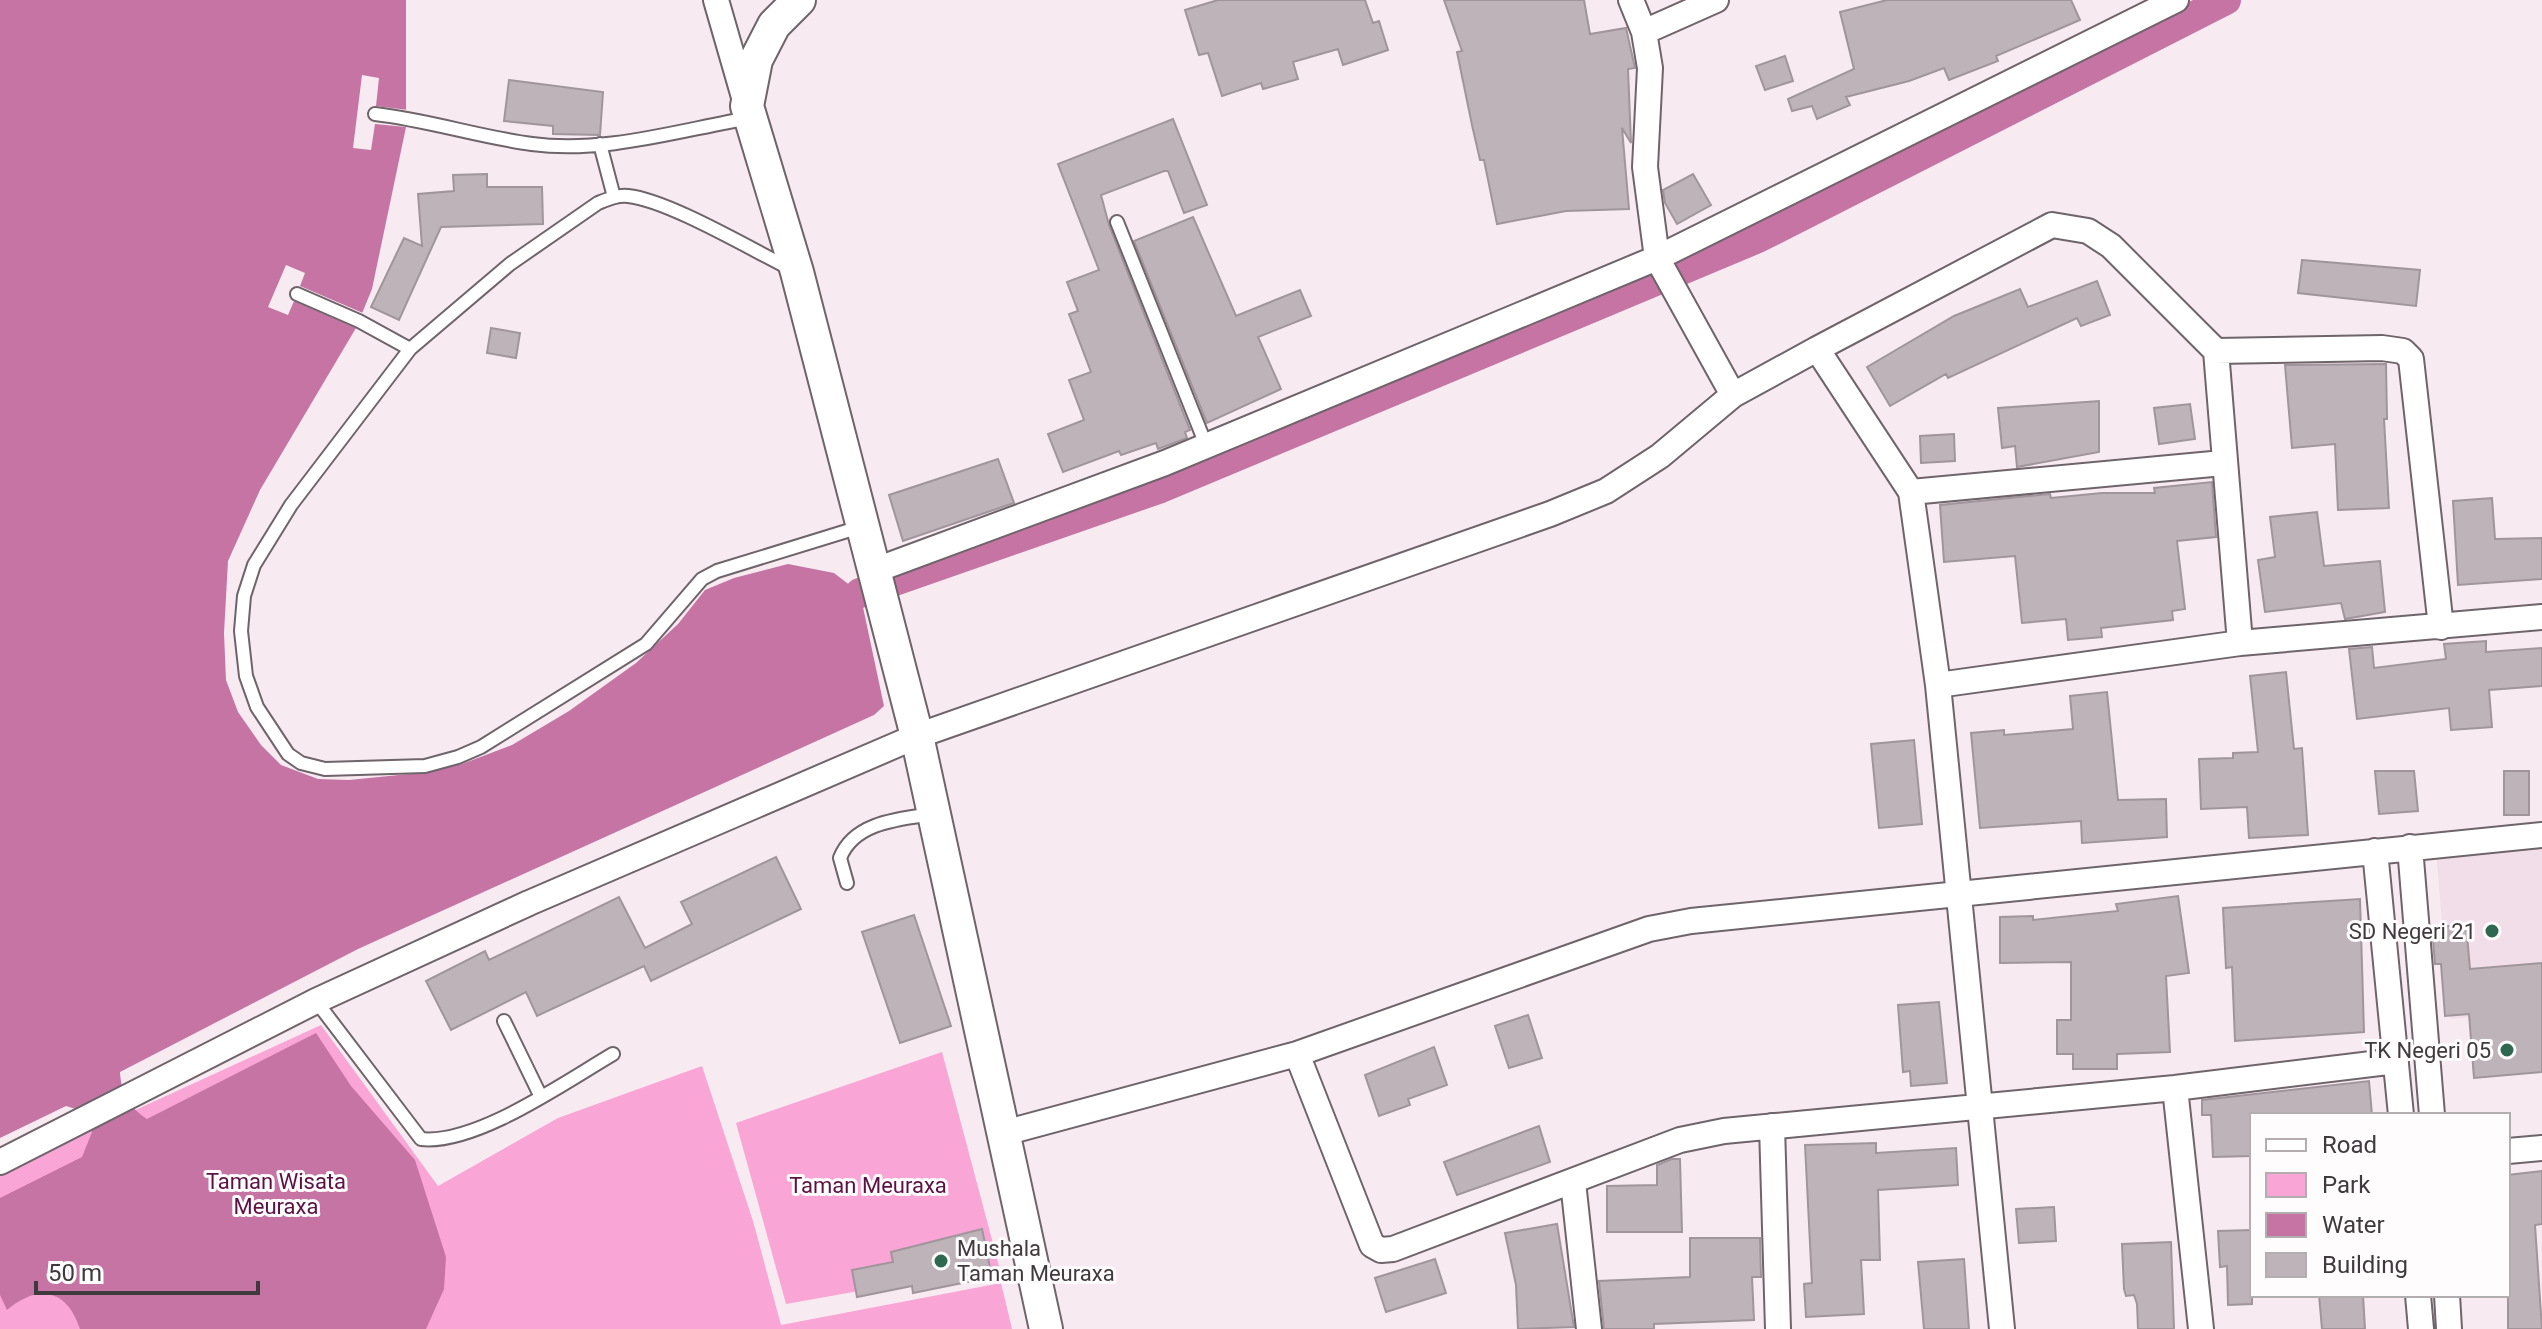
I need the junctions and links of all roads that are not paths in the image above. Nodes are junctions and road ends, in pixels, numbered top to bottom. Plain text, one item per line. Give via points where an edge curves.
1 (716, 0) edge
2 (799, 0) edge
3 (1631, 0) edge
4 (1716, 0) edge
5 (2176, 0) edge
6 (1644, 32) junction
7 (749, 112) junction
8 (375, 114) dead end
9 (600, 144) junction
10 (614, 197) junction
11 (1117, 222) dead end
12 (1659, 262) junction
13 (797, 272) junction
14 (297, 294) dead end
15 (410, 349) junction
16 (1817, 349) junction
17 (2216, 351) junction
18 (1733, 395) junction
19 (1206, 445) junction
20 (2223, 463) junction
21 (1911, 492) junction
22 (865, 526) junction
23 (878, 578) junction
24 (2542, 617) edge
25 (2441, 627) junction
26 (2240, 643) junction
27 (1938, 685) junction
28 (915, 729) junction
29 (933, 814) junction
30 (2542, 835) edge
31 (2410, 847) junction
32 (2375, 851) junction
33 (847, 883) dead end
34 (1958, 894) junction
35 (316, 1001) junction
36 (504, 1021) dead end
37 (613, 1054) dead end
38 (1297, 1054) junction
39 (2396, 1061) junction
40 (2175, 1088) junction
41 (541, 1097) junction
42 (1982, 1105) junction
43 (2401, 1113) edge
44 (2432, 1113) edge
45 (1772, 1126) junction
46 (1004, 1133) junction
47 (2542, 1148) edge
48 (2510, 1151) edge
49 (0, 1162) edge
50 (1573, 1182) junction
51 (2418, 1297) edge
52 (2447, 1297) edge
53 (1046, 1329) edge
54 (1589, 1329) edge
55 (1778, 1329) edge
56 (2002, 1329) edge
57 (2201, 1329) edge
58 (2421, 1329) edge
59 (2449, 1329) edge

1 - 7 street
2 - 7 street via 774,25 756,60
3 - 6 street
4 - 6 street
5 - 12 street
6 - 12 street via 1650,68 1645,167
7 - 9 lane
7 - 13 street
8 - 9 lane via 533,144
9 - 10 lane
10 - 13 lane via 657,203
10 - 15 lane via 563,225 510,264
11 - 19 lane
12 - 18 street
12 - 19 street
13 - 22 street
14 - 15 lane
15 - 22 lane via 291,505 254,565 244,596 241,649 249,686 273,734 301,763 371,770 425,766 458,757 646,644 695,586 717,571
16 - 17 street via 2052,225 2088,231 2111,246
16 - 18 street
16 - 21 street
17 - 20 street
17 - 25 street via 2382,348 2403,351 2411,359
18 - 28 street via 1660,456 1606,491 1550,514
19 - 23 street
20 - 21 street
20 - 26 street
21 - 27 street
22 - 23 street
23 - 28 street
24 - 25 street
25 - 26 street
26 - 27 street
27 - 34 street
28 - 29 street
28 - 35 street
29 - 33 lane via 889,821 855,835 840,858
29 - 46 street
30 - 31 street
31 - 32 street
31 - 44 street
32 - 34 street
32 - 39 street
34 - 38 street via 1649,929
34 - 42 street
35 - 41 lane via 421,1139 435,1141 510,1115
35 - 49 street
36 - 41 lane
37 - 41 lane
38 - 46 street
38 - 50 street via 1372,1245 1381,1250
39 - 40 street
39 - 43 street
40 - 42 street
40 - 57 street
42 - 45 street
42 - 56 street
45 - 50 street via 1680,1140
45 - 55 street
46 - 53 street
47 - 48 street
50 - 54 street
51 - 58 street
52 - 59 street

